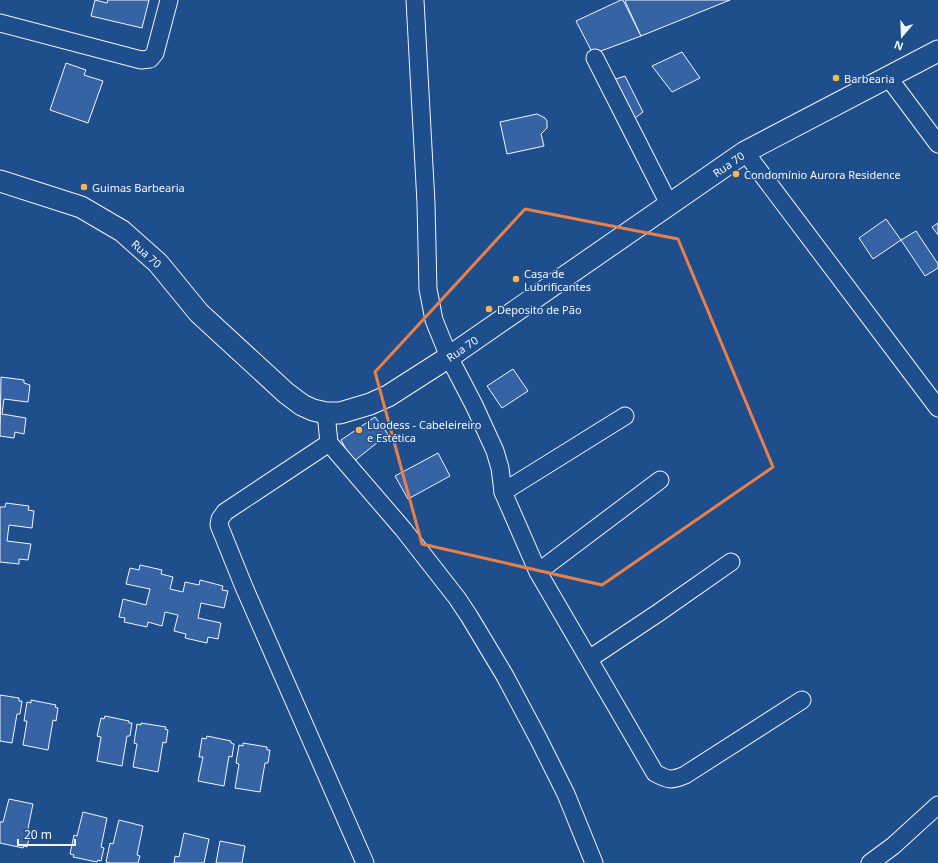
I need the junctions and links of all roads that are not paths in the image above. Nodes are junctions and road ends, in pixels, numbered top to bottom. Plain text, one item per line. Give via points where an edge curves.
1 (169, 0) edge
2 (415, 0) edge
3 (0, 23) edge
4 (938, 51) edge
5 (595, 58) dead end
6 (888, 77) junction
7 (938, 144) edge
8 (745, 152) junction
9 (0, 181) edge
10 (669, 204) junction
11 (449, 357) junction
12 (938, 408) edge
13 (326, 413) junction
14 (625, 416) dead end
15 (329, 443) junction
16 (660, 480) dead end
17 (503, 492) junction
18 (731, 562) dead end
19 (538, 572) junction
20 (589, 659) junction
21 (802, 700) dead end
22 (938, 805) edge
23 (365, 863) edge
24 (594, 863) edge
25 (870, 863) edge

1 - 3 street via 155,53 150,59 141,60
2 - 11 street via 428,289 434,320
4 - 6 street, Rua 70
5 - 10 street
6 - 7 street
6 - 8 street, Rua 70
8 - 10 street, Rua 70
8 - 12 street
9 - 13 street, Rua 70 via 81,207 122,231 158,263 199,313 286,393 302,405
10 - 11 street, Rua 70
11 - 13 street, Rua 70 via 388,396 340,413
11 - 17 street via 495,451
13 - 15 street
14 - 17 street
15 - 23 street via 225,512 219,525
15 - 24 street via 458,598 505,676 538,738 566,794
16 - 19 street
17 - 19 street
18 - 20 street
19 - 20 street
20 - 21 street via 655,773 674,780
22 - 25 street

